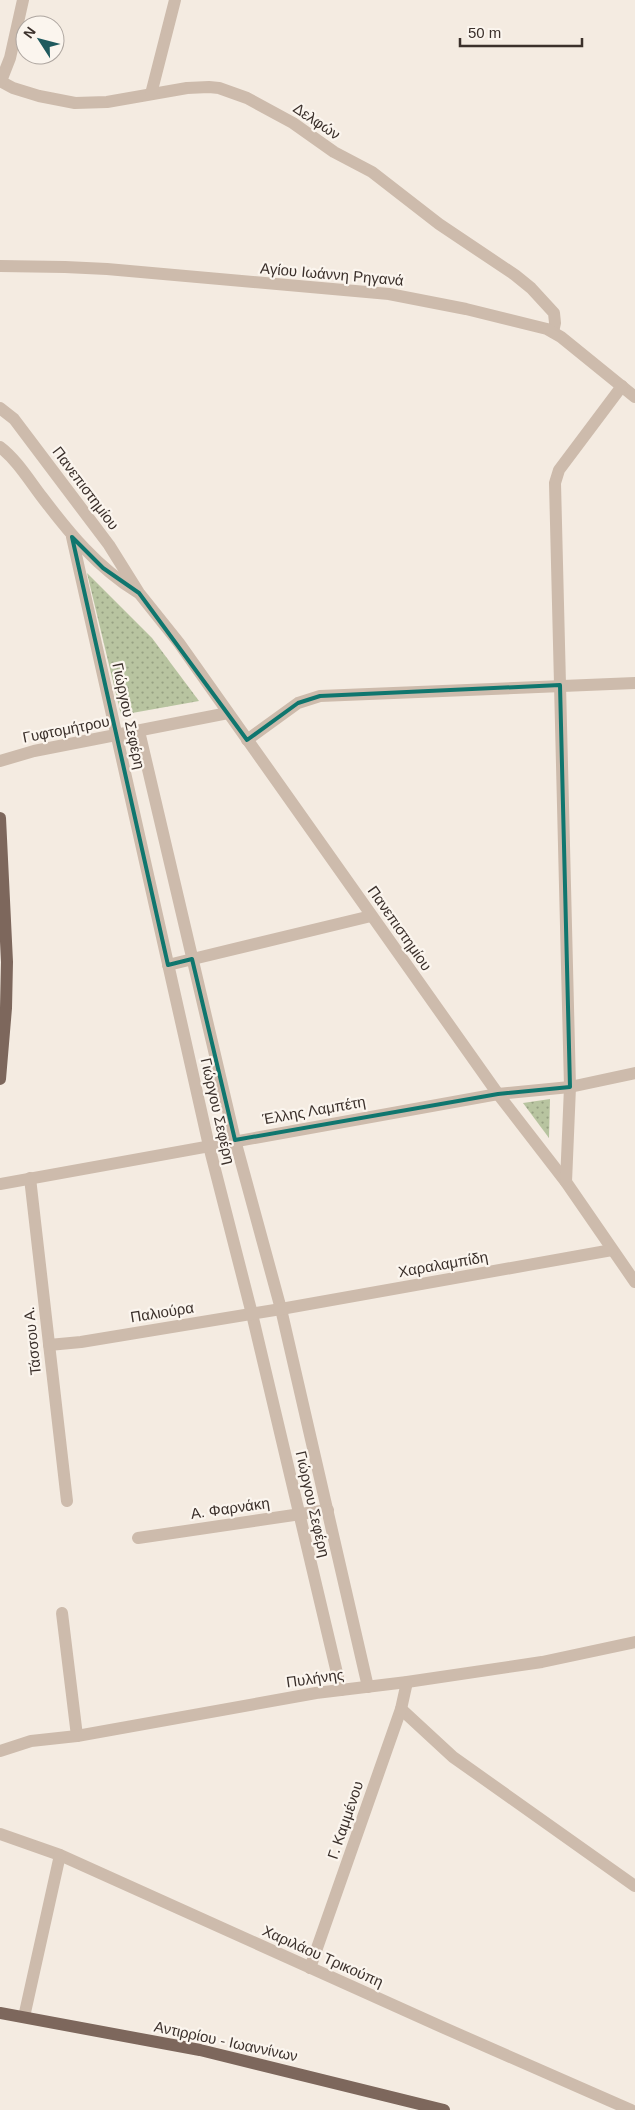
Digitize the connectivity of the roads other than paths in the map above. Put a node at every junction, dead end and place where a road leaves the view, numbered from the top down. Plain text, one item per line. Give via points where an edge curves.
1 (23, 0) edge
2 (175, 0) edge
3 (0, 81) edge
4 (151, 94) junction
5 (0, 266) edge
6 (553, 332) junction
7 (622, 386) junction
8 (635, 396) edge
9 (0, 408) edge
10 (0, 447) edge
11 (72, 536) junction
12 (139, 593) junction
13 (635, 683) edge
14 (560, 685) junction
15 (228, 713) junction
16 (139, 731) junction
17 (117, 736) junction
18 (247, 740) junction
19 (0, 761) edge
20 (0, 818) edge
21 (2, 899) edge
22 (372, 916) junction
23 (192, 959) junction
24 (168, 965) junction
25 (635, 1073) edge
26 (0, 1079) edge
27 (570, 1087) junction
28 (498, 1094) junction
29 (235, 1140) junction
30 (209, 1146) junction
31 (30, 1178) junction
32 (566, 1182) junction
33 (0, 1184) edge
34 (612, 1250) junction
35 (635, 1282) edge
36 (280, 1310) junction
37 (252, 1314) junction
38 (49, 1345) junction
39 (66, 1501) dead end
40 (328, 1510) junction
41 (298, 1515) junction
42 (138, 1538) dead end
43 (62, 1613) dead end
44 (635, 1642) edge
45 (407, 1682) junction
46 (368, 1687) junction
47 (341, 1690) junction
48 (401, 1709) junction
49 (77, 1736) junction
50 (0, 1751) edge
51 (0, 1834) edge
52 (60, 1855) junction
53 (635, 1886) edge
54 (310, 1968) junction
55 (0, 2013) edge
56 (24, 2017) junction
57 (444, 2110) edge
58 (631, 2110) edge

1 - 3 street via 10,58
2 - 4 street
3 - 4 street, Δελφών via 39,96 75,103 107,102
4 - 6 street, Δελφών via 199,87 219,88 247,98 293,123 334,152 382,178 427,214 515,275 554,313
5 - 6 street, Αγίου Ιωάννη Ρηγανά via 107,269 389,294 466,309
6 - 7 street, Αγίου Ιωάννη Ρηγανά
7 - 8 street, Αγίου Ιωάννη Ρηγανά
7 - 14 street via 559,470 555,483
9 - 12 street, Πανεπιστημίου via 14,419 103,538
10 - 11 street, Πανεπιστημίου
11 - 12 street, Πανεπιστημίου via 103,568
11 - 17 street, Γιώργου Σεφέρη
12 - 15 street, Πανεπιστημίου
13 - 14 street
14 - 18 street via 320,696 298,703
14 - 27 street
15 - 16 street, Γυφτομήτρου
15 - 18 street, Πανεπιστημίου
16 - 17 street, Γυφτομήτρου
16 - 23 street, Γιώργου Σεφέρη
17 - 19 street, Γυφτομήτρου via 34,751
17 - 24 street, Γιώργου Σεφέρη
18 - 22 street, Πανεπιστημίου
20 - 21 main road
21 - 26 main road via 7,962
22 - 23 street
22 - 28 street, Πανεπιστημίου
23 - 24 street
23 - 29 street, Γιώργου Σεφέρη
24 - 30 street, Γιώργου Σεφέρη
25 - 27 street, Έλλης Λαμπέτη
27 - 28 street, Έλλης Λαμπέτη
27 - 32 street
28 - 29 street, Έλλης Λαμπέτη
28 - 32 street, Πανεπιστημίου
29 - 30 street, Έλλης Λαμπέτη
29 - 36 street, Γιώργου Σεφέρη
30 - 31 street, Έλλης Λαμπέτη
30 - 37 street, Γιώργου Σεφέρη
31 - 33 street, Έλλης Λαμπέτη
31 - 38 street, Τάσσου Α.
32 - 34 street, Πανεπιστημίου
34 - 35 street, Πανεπιστημίου
34 - 36 street, Χαραλαμπίδη
36 - 37 street, Παλιούρα
36 - 40 street, Γιώργου Σεφέρη
37 - 38 street, Παλιούρα
37 - 41 street, Γιώργου Σεφέρη
38 - 39 street, Τάσσου Α.
40 - 41 street, Α. Φαρνάκη
40 - 46 street, Γιώργου Σεφέρη
41 - 42 street, Α. Φαρνάκη
41 - 47 street, Γιώργου Σεφέρη
43 - 49 street
44 - 45 street, Πυλήνης via 542,1662
45 - 46 street, Πυλήνης
45 - 48 street, Γ. Καμμένου
46 - 47 street, Πυλήνης
47 - 49 street, Πυλήνης
48 - 53 street via 453,1757
48 - 54 street, Γ. Καμμένου
49 - 50 street, Πυλήνης via 31,1741
51 - 52 street, Χαριλάου Τρικούπη
52 - 54 street, Χαριλάου Τρικούπη
52 - 56 street
54 - 58 street, Χαριλάου Τρικούπη
55 - 56 main road, Αντιρρίου - Ιωαννίνων
56 - 57 main road, Αντιρρίου - Ιωαννίνων via 200,2050

